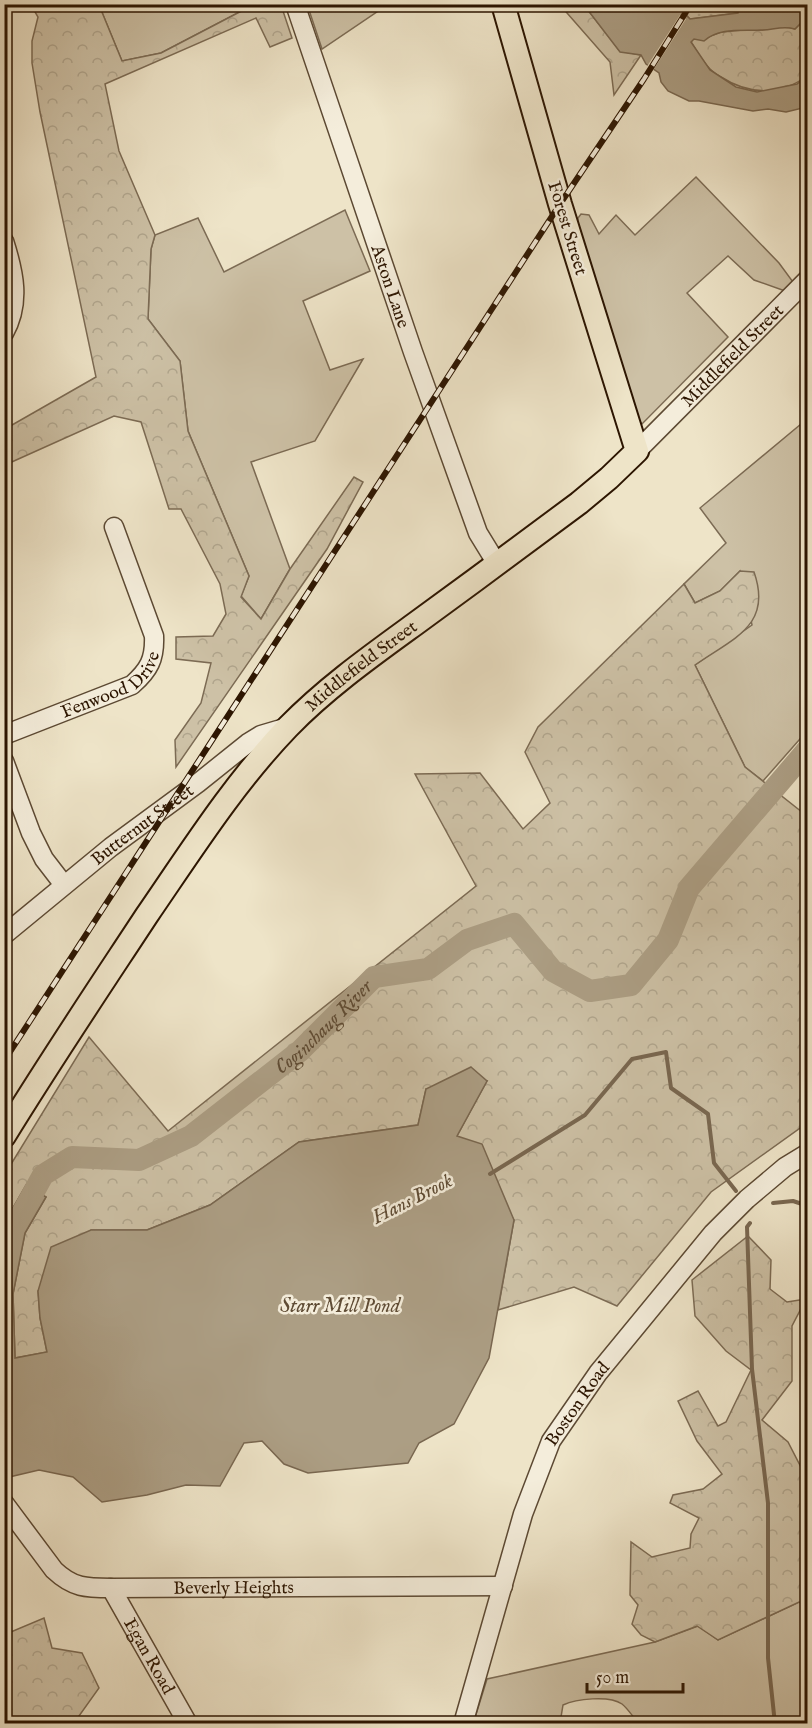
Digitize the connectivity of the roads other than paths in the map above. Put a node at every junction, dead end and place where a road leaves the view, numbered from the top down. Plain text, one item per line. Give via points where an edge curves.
1 (295, 4) edge
2 (503, 4) edge
3 (4, 242) edge
4 (807, 279) edge
5 (4, 333) edge
6 (637, 451) junction
7 (114, 527) dead end
8 (497, 564) junction
9 (288, 727) junction
10 (4, 735) edge
11 (4, 761) edge
12 (64, 885) junction
13 (4, 934) edge
14 (4, 1136) edge
15 (807, 1153) edge
16 (4, 1503) edge
17 (503, 1586) junction
18 (111, 1588) junction
19 (188, 1724) edge
20 (463, 1724) edge

1 - 8 street, Aston Lane via 477,532
2 - 6 main road, Forest Street
3 - 5 street via 13,268 15,304
4 - 6 street, Middlefield Street
6 - 8 main road, Middlefield Street via 579,503
7 - 10 street, Fenwood Drive via 154,636 155,651 146,673 132,685
8 - 9 main road, Middlefield Street via 370,658
9 - 12 street, Butternut Street via 248,742
9 - 14 main road, Middlefield Street via 223,806 174,875
11 - 12 street via 44,859
12 - 13 street, Butternut Street
15 - 17 street, Boston Road via 784,1167 714,1233 598,1373 551,1441 523,1514
16 - 18 street, Beverly Heights via 63,1580 77,1586
17 - 18 street, Beverly Heights
17 - 20 street, Boston Road
18 - 19 street, Egan Road

